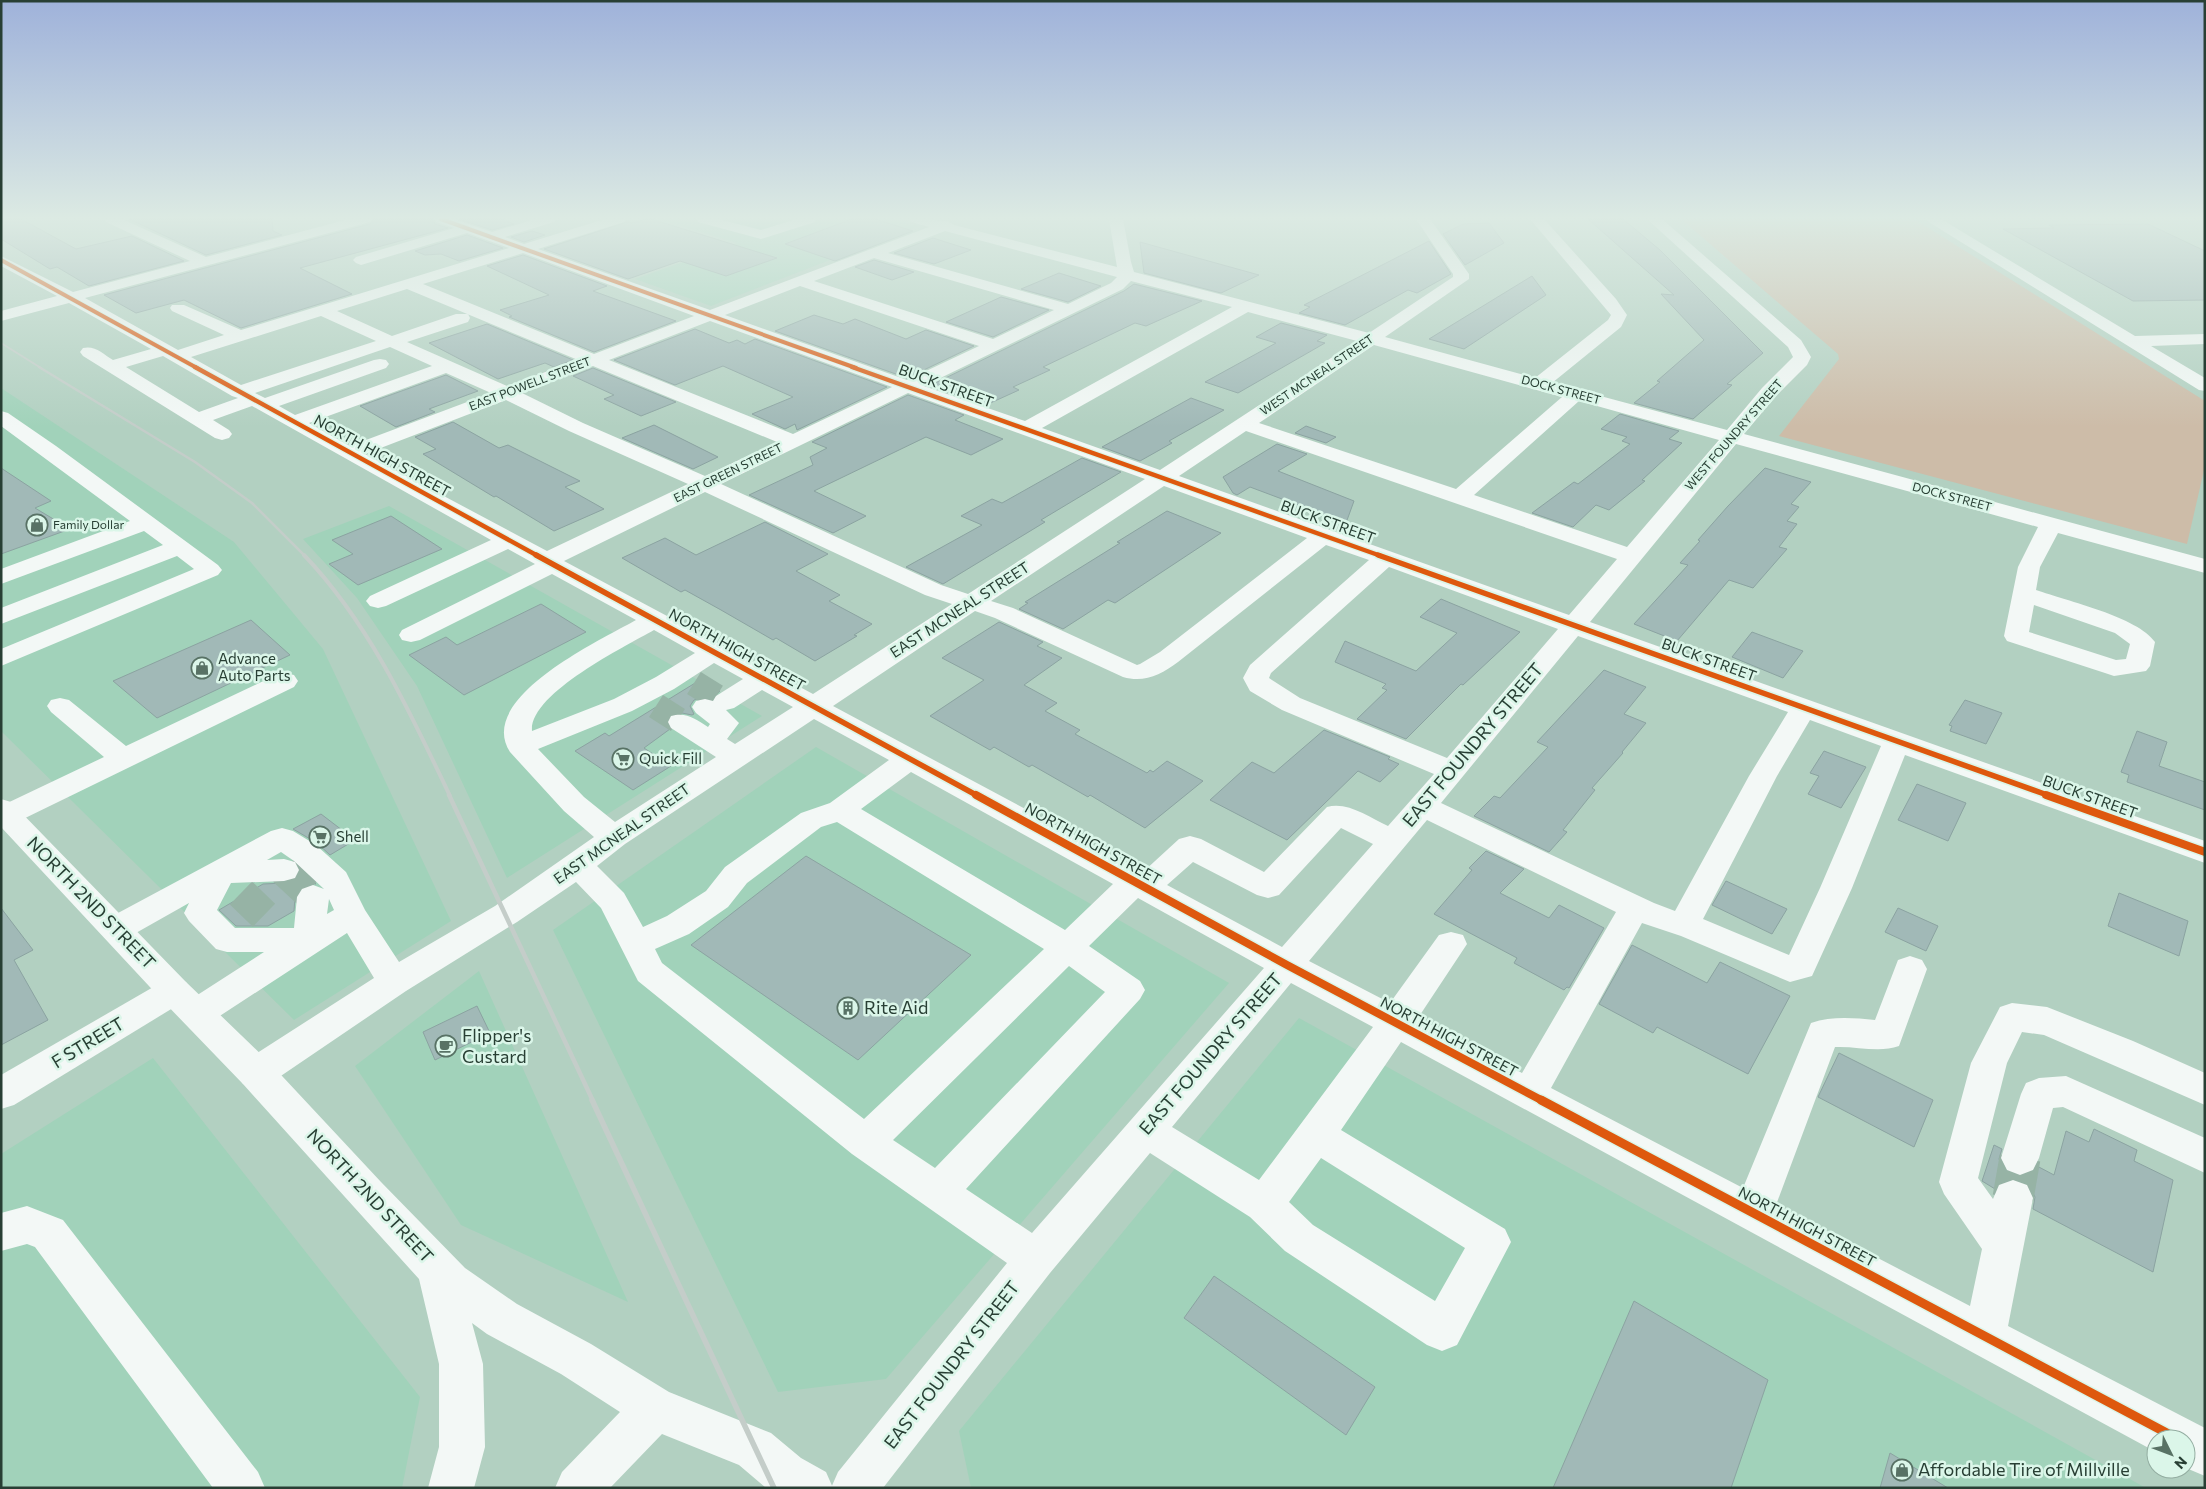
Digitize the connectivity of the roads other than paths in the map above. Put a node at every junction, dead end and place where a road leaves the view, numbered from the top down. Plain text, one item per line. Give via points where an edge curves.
1 (55, 288) edge
2 (104, 288) edge
3 (395, 288) edge
4 (404, 288) edge
5 (636, 288) edge
6 (780, 288) edge
7 (822, 288) edge
8 (997, 288) edge
9 (1112, 288) edge
10 (1179, 288) edge
11 (1447, 288) edge
12 (1598, 288) edge
13 (1732, 288) edge
14 (2045, 288) edge
15 (71, 297) junction
16 (1246, 306) junction
17 (178, 308) dead end
18 (1069, 309) junction
19 (323, 311) junction
20 (711, 315) junction
21 (1, 316) edge
22 (462, 318) dead end
23 (240, 336) junction
24 (1371, 339) junction
25 (2205, 339) edge
26 (391, 341) junction
27 (2132, 341) junction
28 (994, 345) junction
29 (89, 352) dead end
30 (416, 352) junction
31 (170, 353) junction
32 (595, 360) junction
33 (111, 366) junction
34 (448, 366) junction
35 (1538, 384) junction
36 (909, 386) junction
37 (2205, 386) edge
38 (507, 393) junction
39 (1576, 394) junction
40 (252, 399) junction
41 (1, 417) edge
42 (197, 418) junction
43 (294, 422) junction
44 (1244, 424) junction
45 (1027, 428) junction
46 (222, 434) dead end
47 (1732, 437) junction
48 (793, 442) junction
49 (349, 453) junction
50 (1163, 477) junction
51 (704, 485) junction
52 (1459, 497) junction
53 (147, 522) junction
54 (2050, 524) junction
55 (1325, 534) junction
56 (509, 540) junction
57 (179, 546) junction
58 (1632, 556) junction
59 (1387, 557) junction
60 (551, 562) junction
61 (2205, 566) edge
62 (1, 577) edge
63 (2024, 594) junction
64 (378, 601) dead end
65 (970, 603) junction
66 (1, 617) edge
67 (655, 619) junction
68 (1574, 625) junction
69 (411, 635) dead end
70 (714, 652) junction
71 (1, 658) edge
72 (762, 678) junction
73 (285, 681) dead end
74 (60, 706) dead end
75 (813, 706) junction
76 (1804, 707) junction
77 (717, 714) junction
78 (681, 722) dead end
79 (1897, 741) junction
80 (520, 746) junction
81 (735, 757) junction
82 (124, 759) junction
83 (910, 759) junction
84 (1452, 771) junction
85 (1422, 806) junction
86 (840, 810) junction
87 (4, 812) edge
88 (614, 837) junction
89 (1393, 841) junction
90 (2205, 852) edge
91 (578, 865) junction
92 (284, 870) dead end
93 (231, 883) junction
94 (1140, 884) junction
95 (313, 897) dead end
96 (1635, 907) junction
97 (352, 915) junction
98 (272, 922) tunnel mouth
99 (1684, 924) junction
100 (116, 929) junction
101 (310, 940) junction
102 (635, 944) junction
103 (1451, 944) dead end
104 (1067, 947) junction
105 (1287, 965) junction
106 (1910, 968) dead end
107 (394, 982) junction
108 (186, 1002) junction
109 (1395, 1022) junction
110 (256, 1074) junction
111 (2205, 1090) edge
112 (1, 1094) edge
113 (1529, 1094) junction
114 (1145, 1130) junction
115 (1316, 1135) junction
116 (865, 1142) junction
117 (2205, 1156) edge
118 (2020, 1158) tunnel mouth
119 (938, 1192) junction
120 (2013, 1198) tunnel mouth
121 (1264, 1204) junction
122 (1753, 1212) junction
123 (1, 1232) edge
124 (2004, 1246) junction
125 (1036, 1259) junction
126 (436, 1267) junction
127 (1985, 1336) junction
128 (655, 1410) junction
129 (2159, 1429) edge
130 (242, 1488) edge
131 (451, 1488) edge
132 (578, 1488) edge
133 (810, 1488) edge
134 (854, 1488) edge

1 - 15 street, NORTH HIGH STREET
2 - 15 street
3 - 19 street
4 - 32 street
5 - 20 street, BUCK STREET
6 - 20 street, EAST POWELL STREET
7 - 28 street
8 - 18 street
9 - 18 street, EAST GREEN STREET
10 - 16 street, DOCK STREET
11 - 24 street, WEST MCNEAL STREET
12 - 35 street via 1619,315 1615,323
13 - 47 street, WEST FOUNDRY STREET via 1799,349 1802,357
14 - 27 street
15 - 21 street
15 - 31 street, NORTH HIGH STREET
16 - 24 street, DOCK STREET
16 - 45 street
17 - 23 street
18 - 28 street, EAST GREEN STREET
19 - 23 street
19 - 26 street
20 - 32 street, EAST POWELL STREET
20 - 36 street, BUCK STREET
22 - 26 street
23 - 31 street
24 - 35 street, DOCK STREET
24 - 44 street, WEST MCNEAL STREET
25 - 27 street
26 - 30 street
26 - 40 street
27 - 37 street
28 - 36 street, EAST GREEN STREET
29 - 33 street
30 - 34 street
30 - 40 street
31 - 33 street
31 - 40 street, NORTH HIGH STREET
32 - 38 street, EAST POWELL STREET
32 - 48 street
33 - 42 street
34 - 38 street
34 - 43 street
35 - 39 street, DOCK STREET
36 - 45 street, BUCK STREET
36 - 48 street, EAST GREEN STREET
38 - 49 street, EAST POWELL STREET
38 - 51 street
39 - 47 street, DOCK STREET
39 - 52 street
40 - 42 street
40 - 43 street, NORTH HIGH STREET
41 - 53 street
42 - 46 street
43 - 49 street, NORTH HIGH STREET
44 - 50 street, WEST MCNEAL STREET
44 - 52 street
45 - 50 street, BUCK STREET
47 - 54 street, DOCK STREET
47 - 58 street, WEST FOUNDRY STREET
48 - 51 street, EAST GREEN STREET
49 - 56 street, NORTH HIGH STREET
50 - 55 street, BUCK STREET
50 - 65 street, EAST MCNEAL STREET
51 - 60 street, EAST GREEN STREET
51 - 65 street via 933,590
52 - 58 street
53 - 57 street
53 - 62 street
54 - 61 street, DOCK STREET
54 - 63 street via 2029,567
55 - 59 street, BUCK STREET
55 - 65 street via 1169,657 1140,673 1004,613
56 - 60 street, NORTH HIGH STREET
56 - 64 street
57 - 66 street
57 - 71 street via 210,570
58 - 68 street, WEST FOUNDRY STREET
59 - 68 street, BUCK STREET
59 - 84 street via 1259,670 1256,678 1259,685 1290,704
60 - 67 street, NORTH HIGH STREET
60 - 69 street, EAST GREEN STREET
63 - 63 street via 2016,636 2114,668 2138,666 2143,642 2124,628
65 - 75 street, EAST MCNEAL STREET
67 - 70 street, NORTH HIGH STREET
67 - 80 street via 564,672 532,698 518,722
68 - 76 street, BUCK STREET
68 - 84 street, EAST FOUNDRY STREET
70 - 72 street, NORTH HIGH STREET
70 - 80 street via 669,689
72 - 75 street, NORTH HIGH STREET
72 - 77 street
73 - 82 street
74 - 82 street
75 - 81 street, EAST MCNEAL STREET
75 - 83 street, NORTH HIGH STREET
76 - 79 street, BUCK STREET
76 - 99 street
77 - 78 street
77 - 81 street
79 - 90 street, BUCK STREET
79 - 99 street via 1800,967 1790,969
80 - 88 street via 574,804
81 - 88 street, EAST MCNEAL STREET
82 - 87 street
83 - 86 street
83 - 94 street, NORTH HIGH STREET
84 - 85 street, EAST FOUNDRY STREET
85 - 89 street, EAST FOUNDRY STREET
85 - 96 street
86 - 102 street via 811,820 736,875 717,899 678,925
86 - 104 street
87 - 100 street, NORTH 2ND STREET
88 - 91 street, EAST MCNEAL STREET
89 - 94 street via 1337,814 1268,887 1190,847
89 - 105 street, EAST FOUNDRY STREET
91 - 102 street via 614,901
91 - 107 street, EAST MCNEAL STREET via 506,914
92 - 93 street
93 - 97 street via 282,838 306,853 336,880
93 - 100 street
93 - 101 street via 200,913 227,940
94 - 104 street
94 - 105 street, NORTH HIGH STREET
95 - 101 street
96 - 99 street
96 - 113 street
97 - 101 street, F STREET
97 - 107 street
98 - 101 street
100 - 108 street, NORTH 2ND STREET
101 - 108 street, F STREET
102 - 116 street via 650,972
103 - 109 street
104 - 116 street
104 - 119 street via 1128,990
105 - 109 street, NORTH HIGH STREET
105 - 114 street, EAST FOUNDRY STREET
106 - 122 street via 1887,1036 1823,1033
107 - 110 street, EAST MCNEAL STREET
108 - 110 street, NORTH 2ND STREET
108 - 112 street, F STREET
109 - 113 street, NORTH HIGH STREET
109 - 115 street
110 - 126 street, NORTH 2ND STREET
111 - 124 street via 2047,1021 2012,1017 1990,1063 1958,1182
113 - 122 street, NORTH HIGH STREET
114 - 121 street
114 - 125 street, EAST FOUNDRY STREET
115 - 121 street
115 - 121 street via 1491,1242 1442,1330 1299,1238
116 - 119 street
117 - 118 street via 2066,1091 2039,1094
119 - 125 street
120 - 124 street
122 - 127 street, NORTH HIGH STREET
123 - 130 street via 27,1225 49,1234
124 - 127 street
125 - 134 street, EAST FOUNDRY STREET
126 - 128 street, NORTH 2ND STREET via 450,1282 502,1319 576,1359
126 - 131 street via 462,1364 462,1447
127 - 129 street, NORTH HIGH STREET
128 - 132 street
128 - 133 street, NORTH 2ND STREET via 755,1449 785,1474

